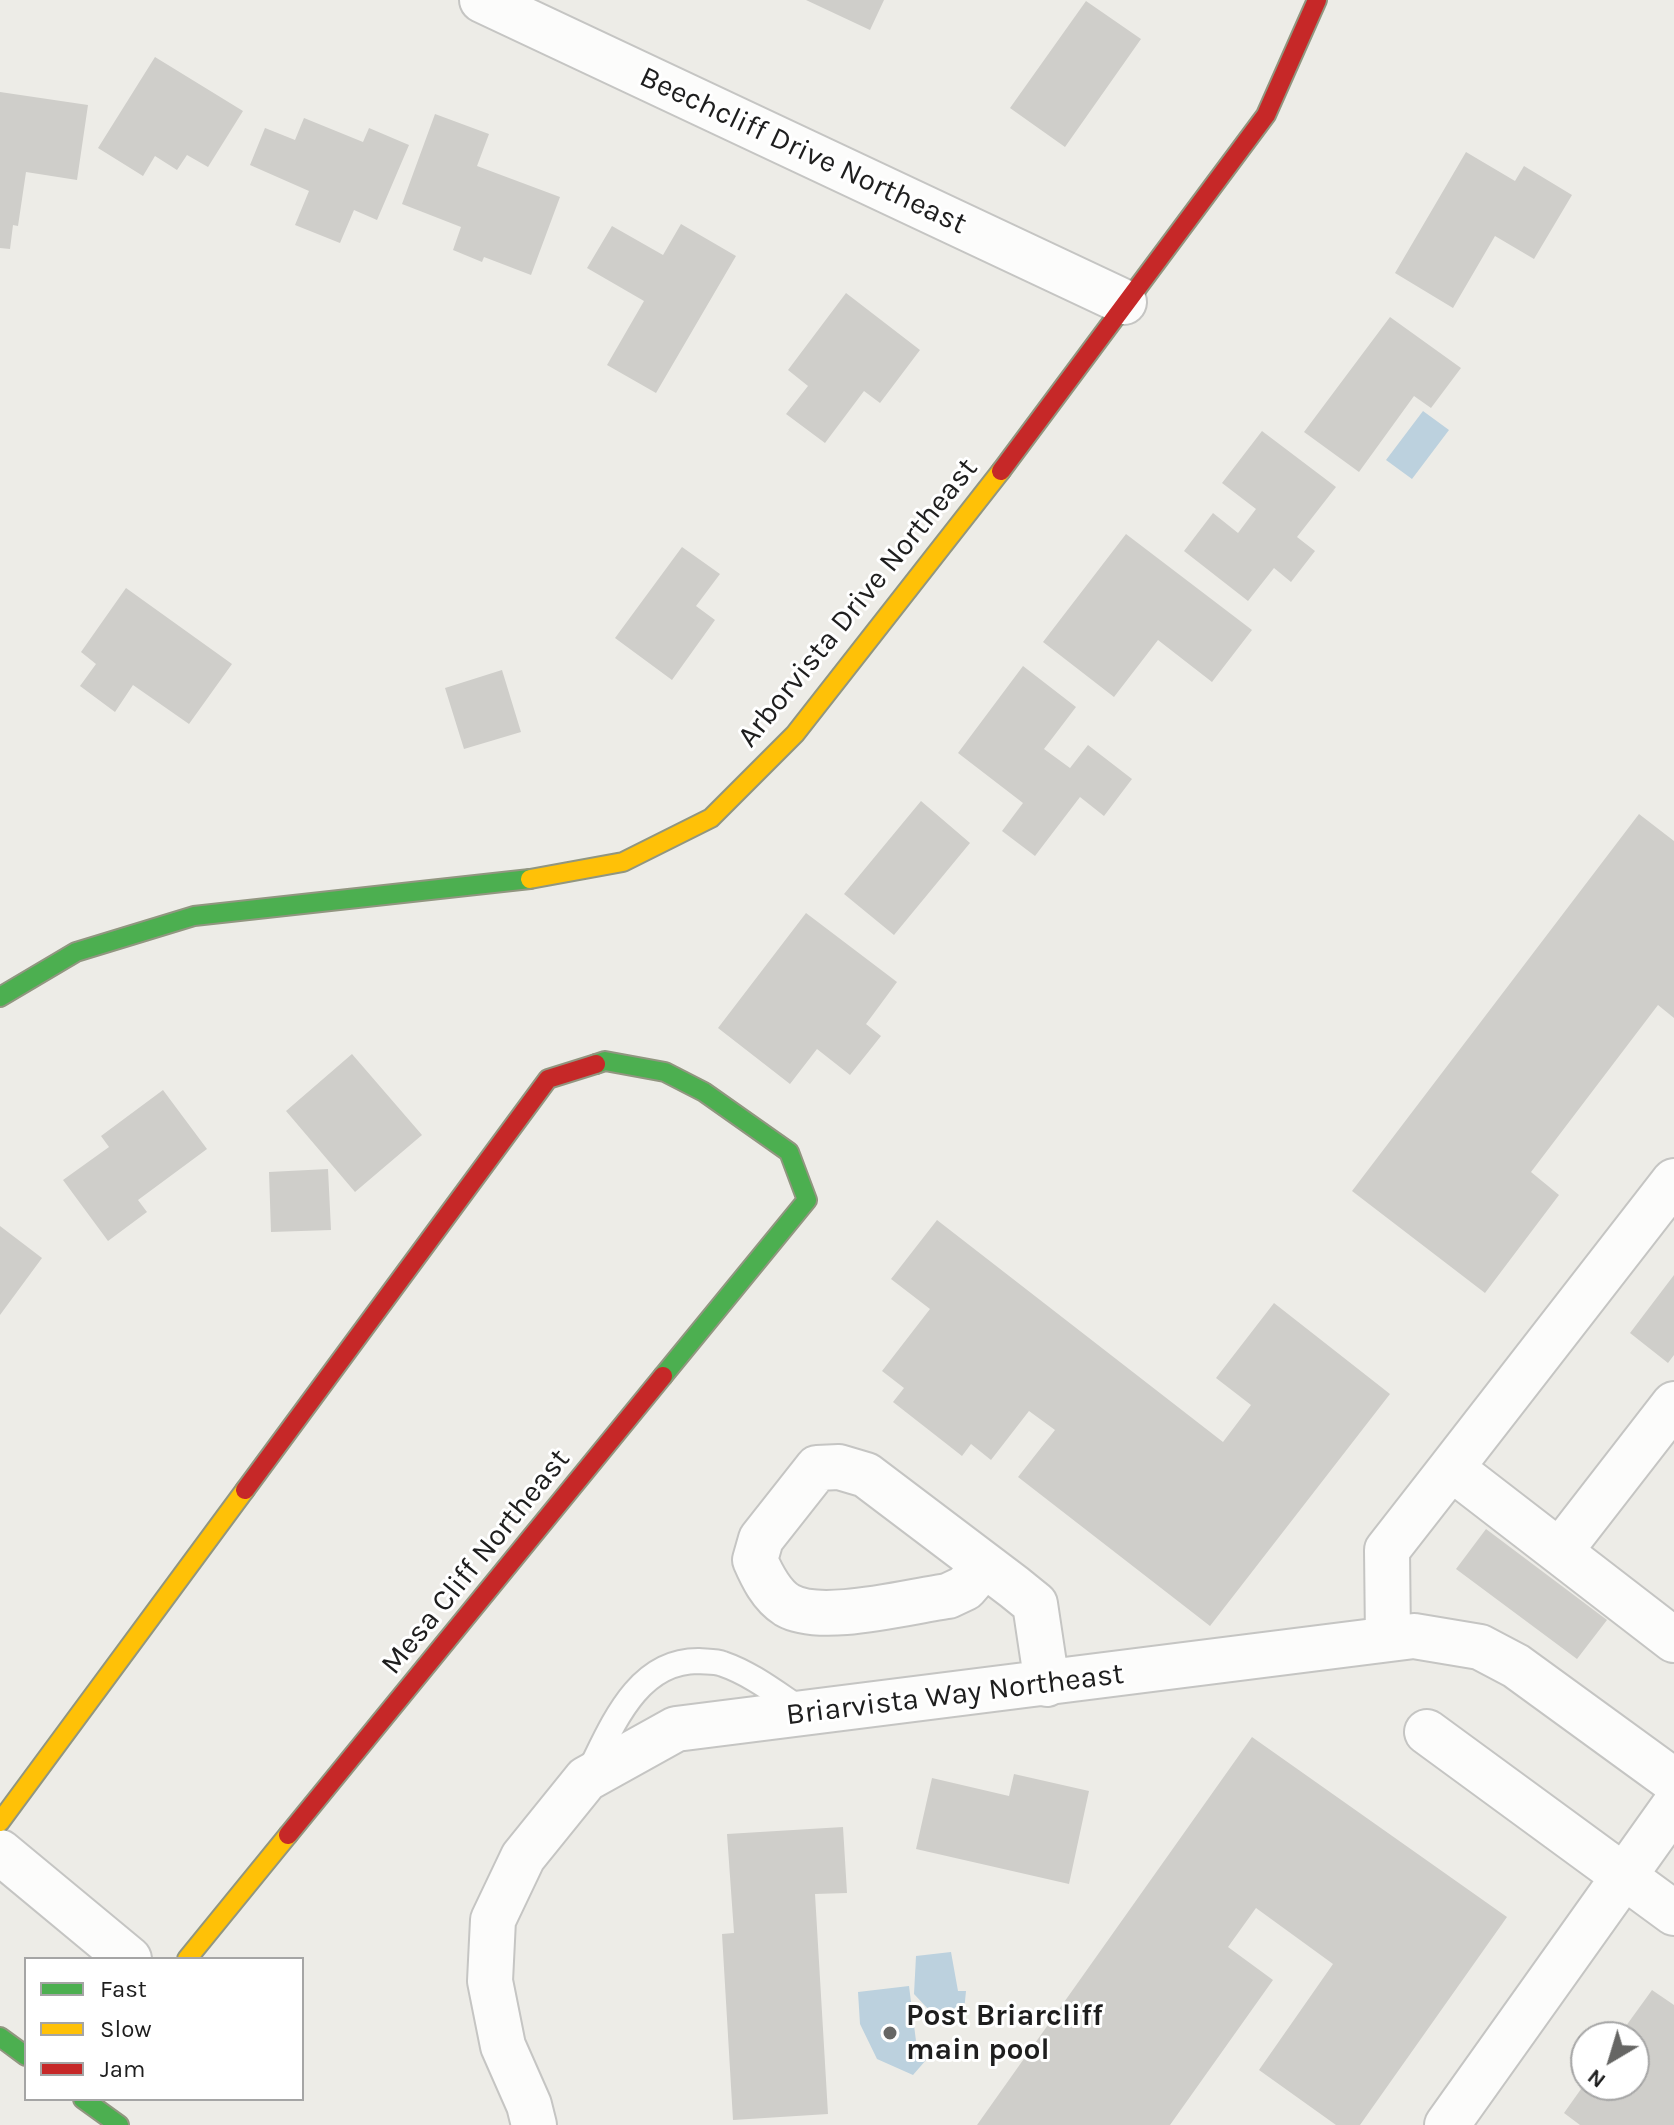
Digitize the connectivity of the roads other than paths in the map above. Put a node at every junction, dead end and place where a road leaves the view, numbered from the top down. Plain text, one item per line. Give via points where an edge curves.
1 (482, 0) edge
2 (1317, 0) edge
3 (1124, 302) junction
4 (0, 997) edge
5 (1674, 1181) edge
6 (1674, 1404) edge
7 (1451, 1468) junction
8 (1560, 1551) junction
9 (985, 1565) junction
10 (1388, 1639) junction
11 (1674, 1640) edge
12 (1047, 1684) junction
13 (809, 1714) junction
14 (1427, 1732) dead end
15 (586, 1779) junction
16 (1674, 1781) edge
17 (1674, 1806) edge
18 (0, 1822) edge
19 (0, 1852) edge
20 (1625, 1877) junction
21 (1674, 1913) edge
22 (127, 1957) edge
23 (189, 1957) edge
24 (0, 2037) edge
25 (24, 2055) edge
26 (86, 2101) edge
27 (119, 2125) edge
28 (534, 2125) edge
29 (1447, 2125) edge

1 - 3 street, Beechcliff Drive Northeast
2 - 3 street, Arborvista Drive Northeast via 1266,115
3 - 4 street, Arborvista Drive Northeast via 1016,452 795,734 711,818 623,862 519,881 194,916 76,952
5 - 7 street
6 - 8 street
7 - 8 street
7 - 10 street via 1387,1550
8 - 11 street
9 - 9 street via 866,1475 839,1467 817,1468 799,1487 761,1539 755,1560 766,1583 787,1605 812,1612 948,1596 965,1588
9 - 12 street via 1035,1604
10 - 12 street, Briarvista Way Northeast
10 - 16 street, Briarvista Way Northeast via 1427,1638 1480,1647
12 - 13 street, Briarvista Way Northeast
13 - 15 street, Briarvista Way Northeast via 676,1729
13 - 15 lane via 719,1662 683,1661 650,1675 622,1707
14 - 20 street
15 - 28 street, Briarvista Way Northeast via 523,1857 493,1920 490,1981 500,2033
17 - 20 street
18 - 23 street, Mesa Cliff Northeast via 548,1079 605,1061 665,1072 704,1092 789,1152 807,1200
19 - 22 street
20 - 21 street
20 - 29 street
24 - 25 street
26 - 27 street

